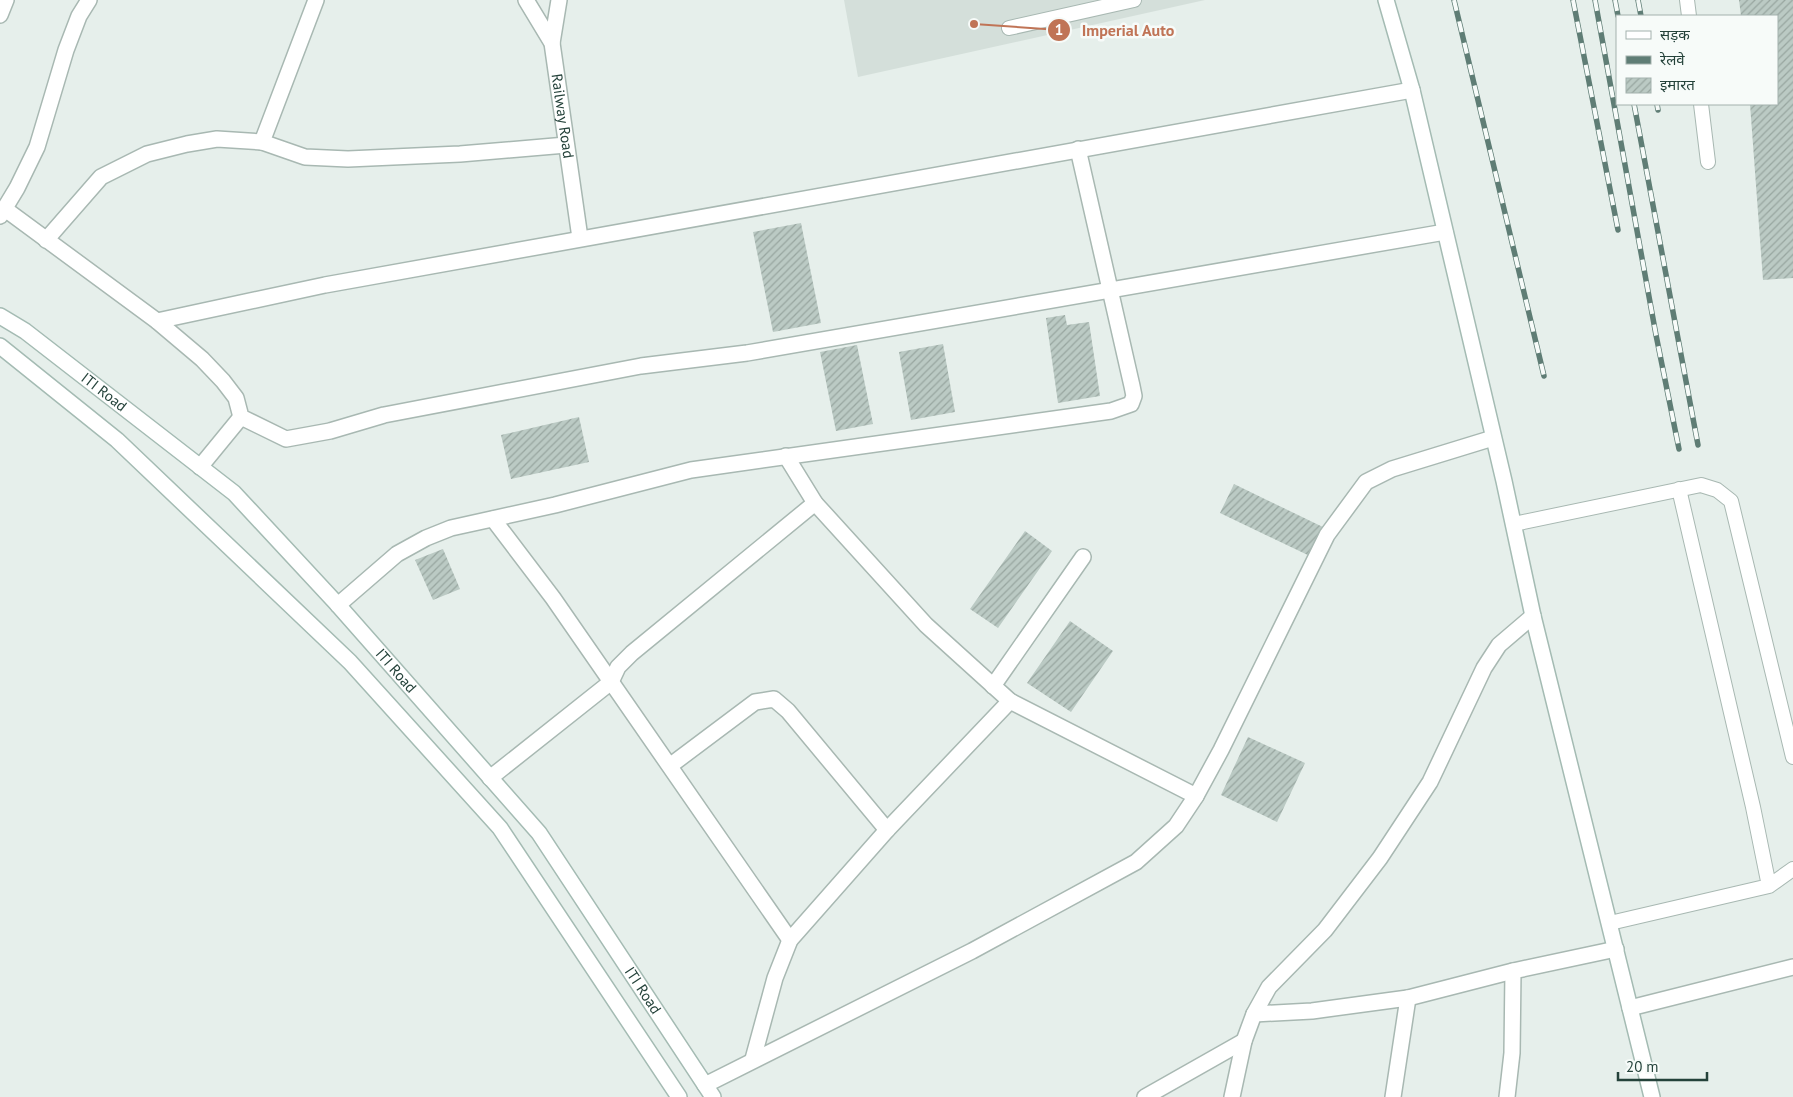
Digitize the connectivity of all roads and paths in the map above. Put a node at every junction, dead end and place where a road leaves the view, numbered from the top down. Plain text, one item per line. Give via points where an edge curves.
1 (6, 0) edge
2 (88, 0) edge
3 (316, 0) edge
4 (526, 0) edge
5 (558, 0) edge
6 (1134, 0) edge
7 (1386, 0) edge
8 (1687, 0) edge
9 (0, 15) edge
10 (1689, 15) edge
11 (1008, 28) dead end
12 (552, 43) junction
13 (1412, 90) junction
14 (1701, 105) edge
15 (262, 142) junction
16 (566, 145) junction
17 (1078, 149) junction
18 (1708, 162) dead end
19 (2, 212) edge
20 (1445, 232) junction
21 (580, 238) junction
22 (46, 240) junction
23 (1110, 290) junction
24 (0, 316) edge
25 (157, 321) junction
26 (0, 346) edge
27 (241, 418) junction
28 (1493, 438) junction
29 (786, 456) junction
30 (200, 467) junction
31 (1679, 489) junction
32 (815, 503) junction
33 (492, 519) junction
34 (1514, 524) junction
35 (1083, 557) dead end
36 (338, 605) junction
37 (1533, 616) junction
38 (611, 682) junction
39 (993, 686) junction
40 (1010, 701) junction
41 (1793, 757) edge
42 (671, 765) junction
43 (490, 778) junction
44 (1196, 796) junction
45 (887, 830) junction
46 (1793, 869) edge
47 (1769, 886) junction
48 (1610, 923) junction
49 (790, 940) junction
50 (1616, 949) junction
51 (1793, 967) edge
52 (1513, 970) junction
53 (1408, 998) junction
54 (1630, 1008) junction
55 (1254, 1014) junction
56 (1244, 1041) junction
57 (754, 1059) junction
58 (709, 1091) edge
59 (679, 1097) edge
60 (1144, 1097) edge
61 (1232, 1097) edge
62 (1393, 1097) edge
63 (1507, 1097) edge
64 (1652, 1097) edge

1 - 9 street
2 - 19 street via 58,76 37,148
3 - 15 street
4 - 12 street, Railway Road
5 - 12 street
6 - 11 lane
7 - 13 street
8 - 10 lane
12 - 16 street, Railway Road
13 - 17 street
13 - 20 street
14 - 18 lane
15 - 16 street via 305,157 348,159
15 - 22 street via 217,139 147,154 101,177
16 - 21 street, Railway Road
17 - 21 street
17 - 23 street
19 - 22 street
20 - 23 street
20 - 28 street
21 - 25 street via 325,285
22 - 25 street
23 - 27 street via 748,353 641,366 384,415 286,440
23 - 29 street via 1134,396 1132,404 1111,411
24 - 30 street, ITI Road via 25,331
25 - 27 street via 224,381 236,398
26 - 59 street, ITI Road via 117,440 350,662 500,828
27 - 30 street
28 - 34 street
28 - 44 street via 1392,468 1366,482 1327,534
29 - 32 street
29 - 33 street via 691,470
30 - 36 street, ITI Road via 234,493
31 - 34 lane
31 - 41 lane via 1701,485 1717,490 1731,502
31 - 47 lane
32 - 38 street via 632,653 618,668
32 - 39 street via 926,624
33 - 36 street via 451,528 397,554
33 - 38 street via 553,598
34 - 37 street
35 - 39 street
36 - 43 street, ITI Road
37 - 48 street
37 - 55 street via 1499,645 1484,668 1430,782 1380,858 1325,930 1269,987
38 - 42 street
38 - 43 street
39 - 40 street
40 - 44 street
40 - 45 street
42 - 45 street via 755,702 774,698 788,710
42 - 49 street
43 - 58 street, ITI Road via 539,833
44 - 57 street via 1176,826 1136,862 972,951
45 - 49 street
46 - 47 lane
47 - 48 lane
48 - 50 street
49 - 57 street via 772,986
50 - 52 street
50 - 54 street
51 - 54 street
52 - 53 street
52 - 63 street via 1512,1053
53 - 55 street via 1312,1011
53 - 62 street
54 - 64 street
55 - 56 street
56 - 60 street
56 - 61 street
57 - 58 street

